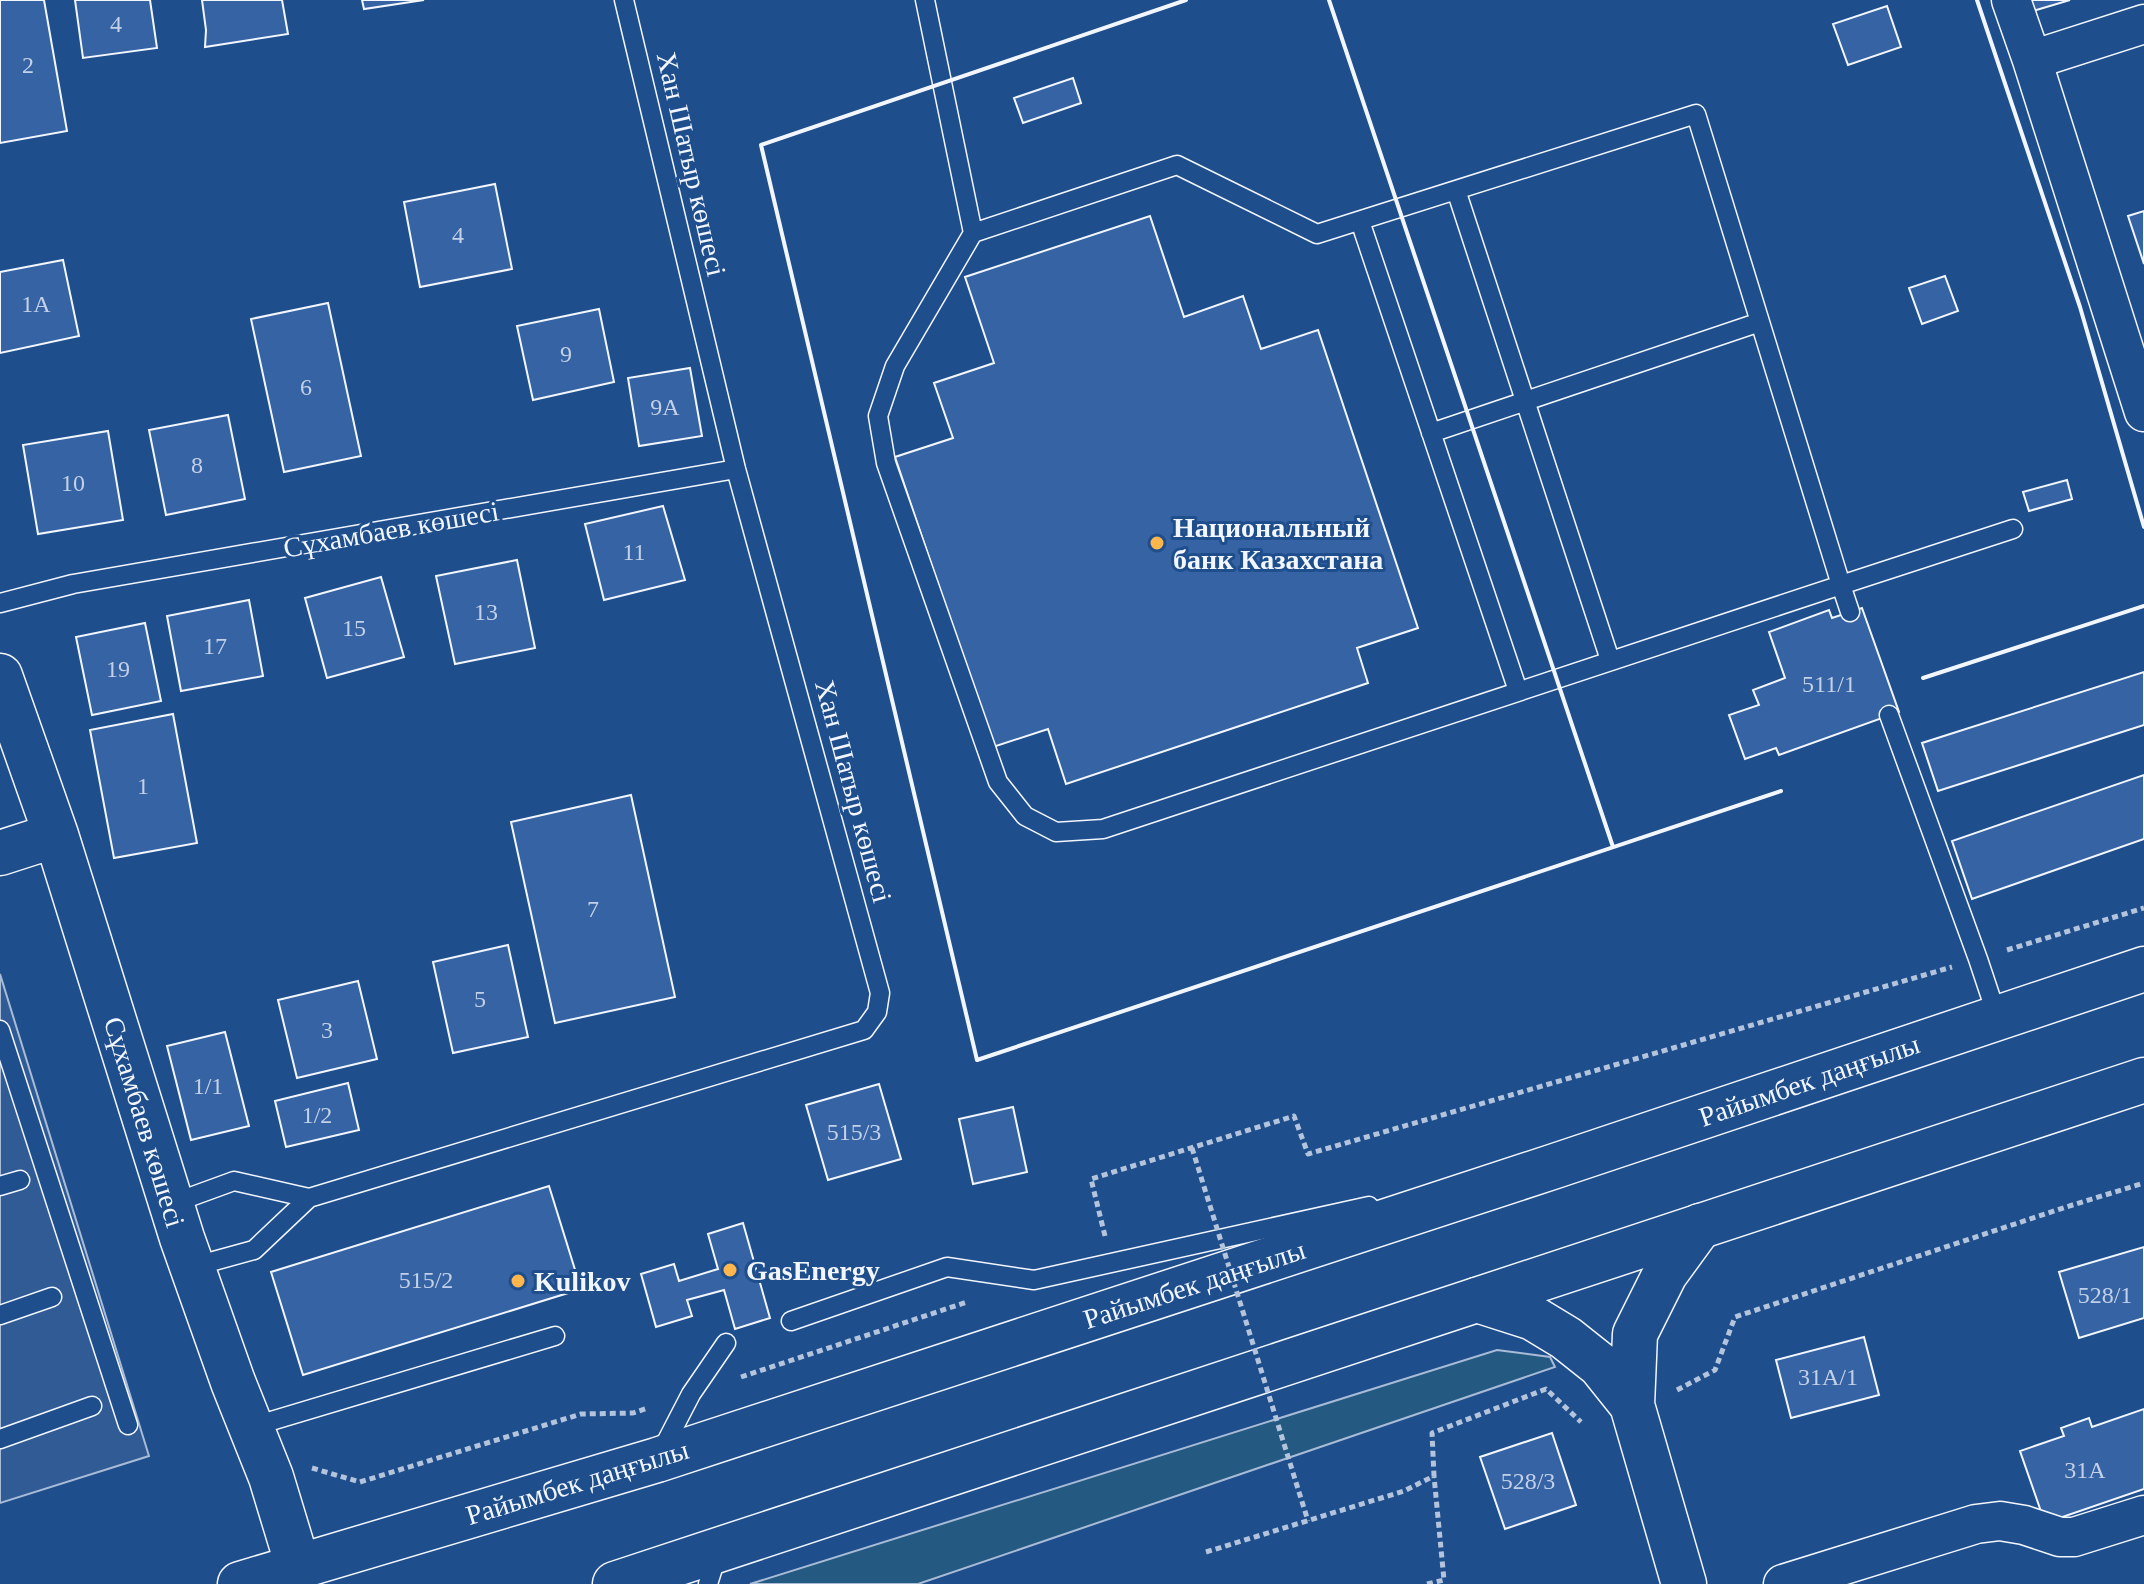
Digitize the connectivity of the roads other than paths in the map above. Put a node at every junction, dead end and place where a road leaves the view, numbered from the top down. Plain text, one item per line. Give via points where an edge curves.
1 (624, 0) edge
2 (925, 0) edge
3 (2011, 0) edge
4 (2144, 24) edge
5 (2032, 60) junction
6 (1456, 190) junction
7 (1360, 221) junction
8 (973, 233) junction
9 (1760, 322) junction
10 (1526, 402) junction
11 (2144, 412) edge
12 (1431, 433) junction
13 (736, 469) junction
14 (2013, 529) dead end
15 (1841, 585) junction
16 (0, 603) edge
17 (1850, 612) dead end
18 (1610, 660) junction
19 (0, 676) edge
20 (1518, 691) junction
21 (1889, 715) dead end
22 (56, 835) junction
23 (0, 853) edge
24 (2144, 969) edge
25 (1997, 1016) junction
26 (0, 1030) edge
27 (2144, 1080) edge
28 (1555, 1166) junction
29 (20, 1180) dead end
30 (0, 1186) edge
31 (309, 1198) junction
32 (171, 1204) junction
33 (1700, 1226) junction
34 (192, 1267) junction
35 (52, 1297) dead end
36 (1477, 1300) junction
37 (0, 1315) edge
38 (791, 1321) dead end
39 (555, 1336) dead end
40 (726, 1343) dead end
41 (1632, 1405) junction
42 (92, 1406) dead end
43 (128, 1425) dead end
44 (251, 1427) junction
45 (0, 1439) edge
46 (657, 1460) junction
47 (2144, 1515) edge
48 (298, 1566) junction
49 (713, 1568) edge
50 (240, 1584) edge
51 (615, 1584) edge
52 (1684, 1584) edge
53 (1783, 1584) edge

1 - 13 lane, Хан Шатыр көшесі
2 - 8 lane
3 - 5 street
4 - 5 street
5 - 11 street
6 - 7 lane
6 - 9 lane via 1696,114
6 - 10 lane
7 - 8 lane via 1317,234 1177,165
7 - 12 lane
8 - 20 lane via 895,366 878,416 886,463 998,782 1025,816 1056,832 1103,829
9 - 10 lane
9 - 15 lane
10 - 12 lane
10 - 18 lane
12 - 20 lane
13 - 16 lane, Сұхамбаев көшесі via 73,584
13 - 31 lane, Хан Шатыр көшесі via 880,993 877,1012 864,1030
14 - 15 lane
15 - 17 lane
15 - 18 lane
18 - 20 lane
19 - 22 main road, Сұхамбаев көшесі
21 - 25 lane
22 - 23 main road
22 - 32 main road, Сұхамбаев көшесі
24 - 25 main road, Райымбек даңғылы
25 - 28 main road, Райымбек даңғылы
26 - 43 lane
27 - 33 main road
28 - 38 lane via 1034,1280 947,1267
28 - 46 main road, Райымбек даңғылы
29 - 30 lane
31 - 32 lane, Хан Шатыр көшесі via 234,1181
31 - 34 lane, Хан Шатыр көшесі via 254,1250
32 - 34 main road, Сұхамбаев көшесі
33 - 36 main road
33 - 41 main road via 1665,1274 1635,1334
34 - 44 main road, Сұхамбаев көшесі
35 - 37 lane
36 - 41 main road via 1533,1318 1566,1338 1600,1365
36 - 49 main road
39 - 44 lane
40 - 46 lane via 691,1394
41 - 52 main road
42 - 45 lane
44 - 48 main road, Сұхамбаев көшесі
46 - 48 main road, Райымбек даңғылы
47 - 53 street via 2074,1537 2000,1521 1976,1524
48 - 50 main road, Райымбек даңғылы
49 - 51 main road

